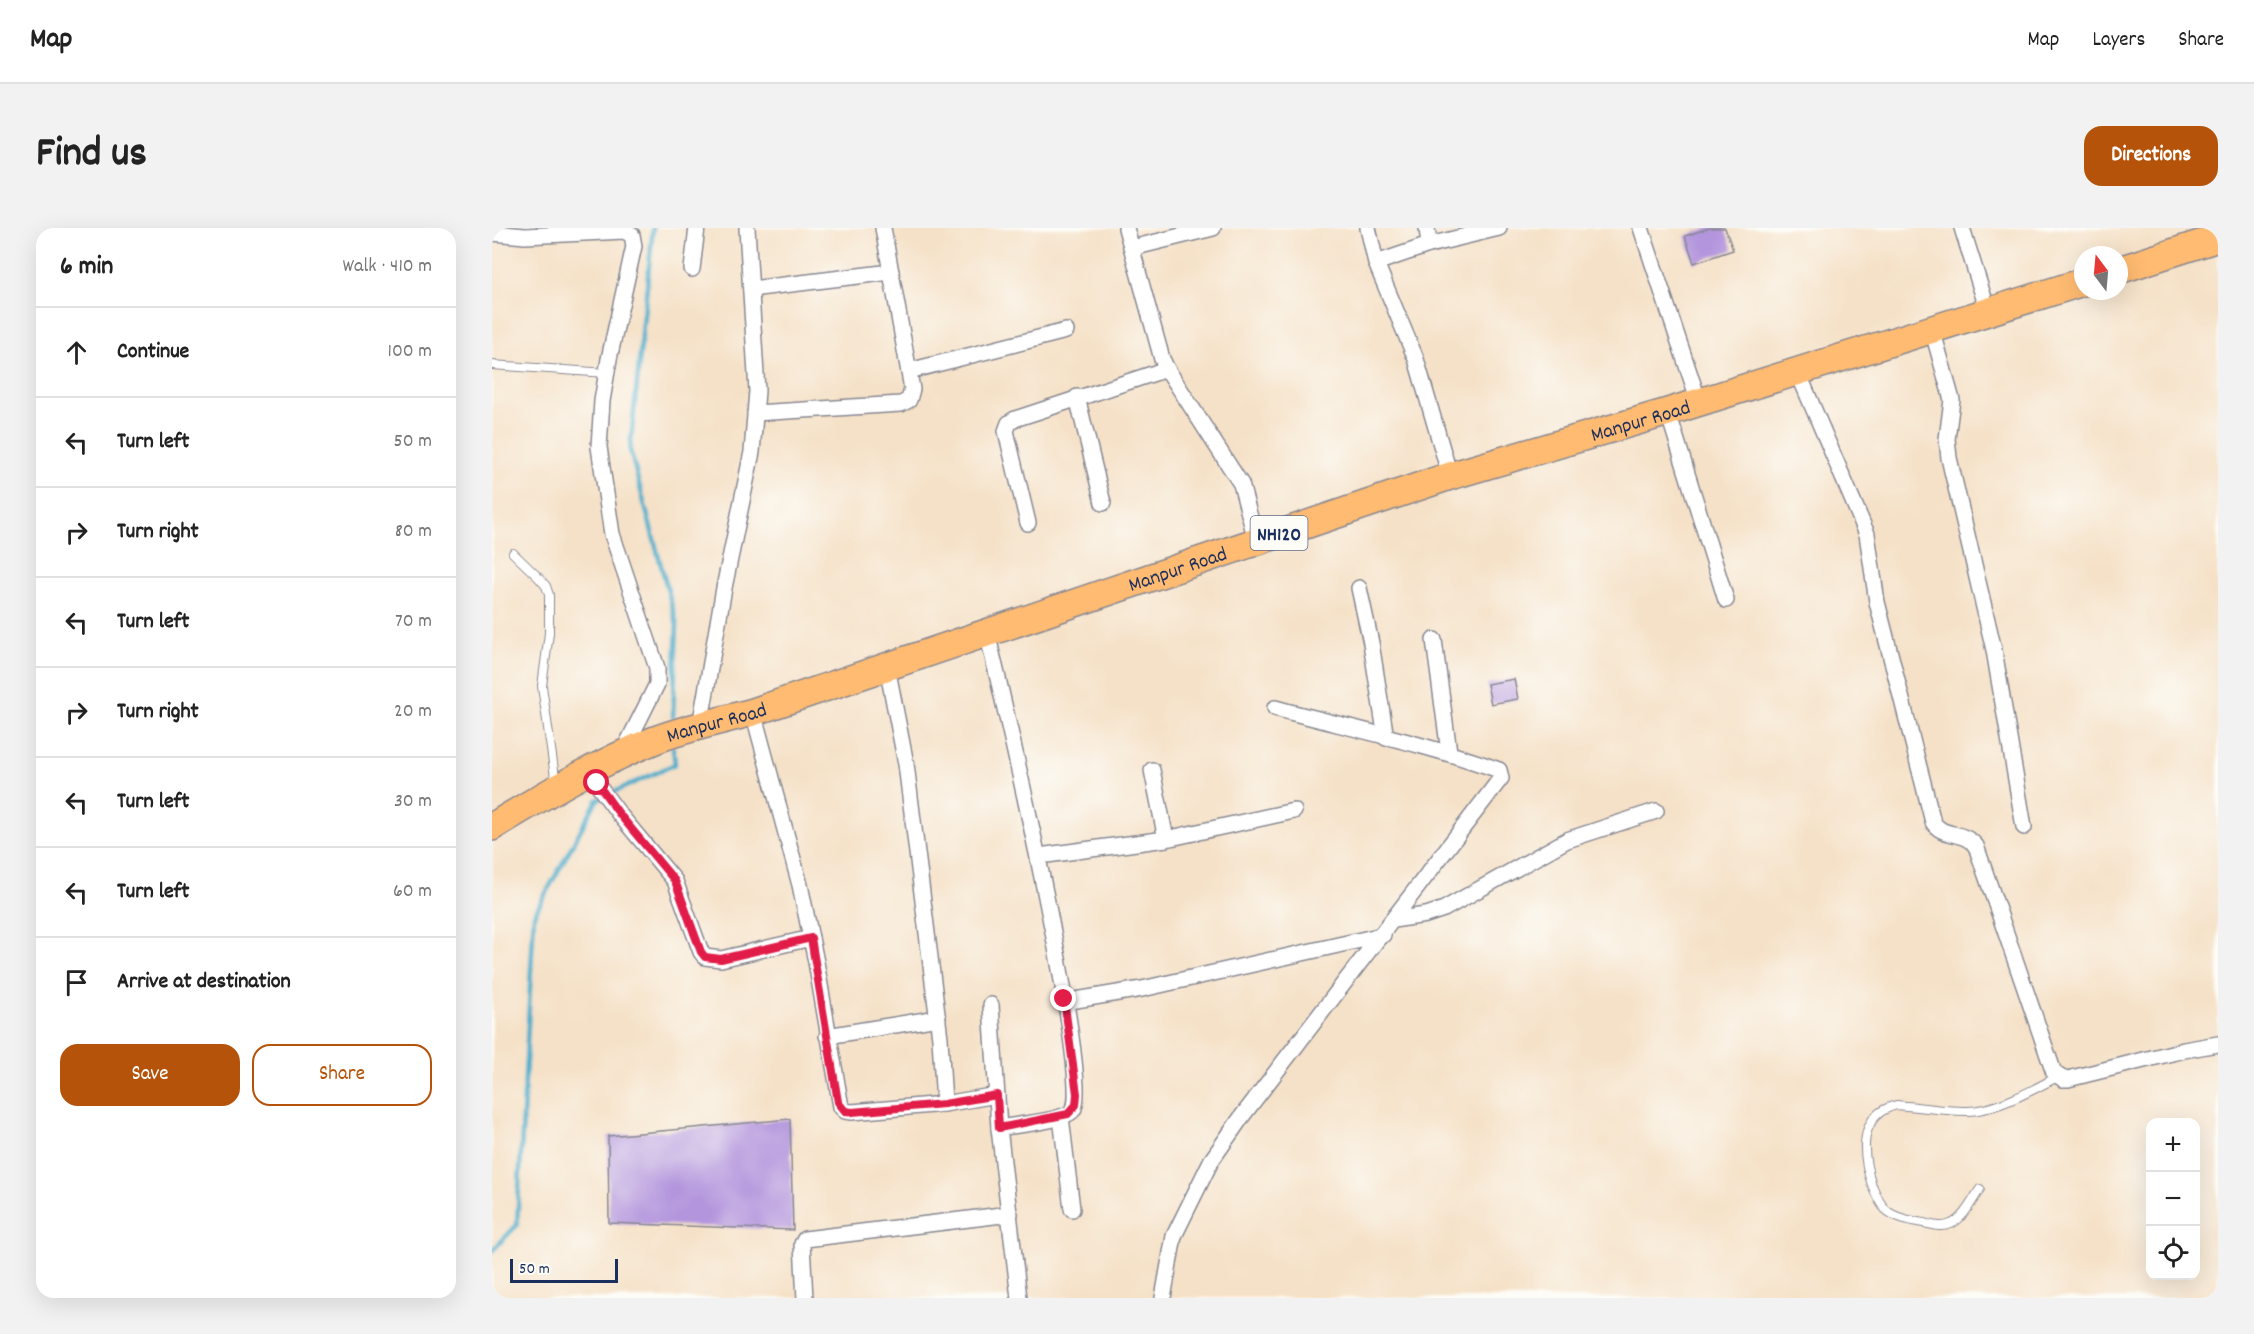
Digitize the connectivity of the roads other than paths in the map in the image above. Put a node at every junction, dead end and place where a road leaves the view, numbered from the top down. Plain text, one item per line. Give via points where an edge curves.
1 (696, 228) edge
2 (747, 228) edge
3 (883, 228) edge
4 (888, 228) edge
5 (1126, 228) edge
6 (1213, 228) edge
7 (1368, 228) edge
8 (1427, 228) edge
9 (1499, 228) edge
10 (1641, 228) edge
11 (1962, 228) edge
12 (580, 230) edge
13 (525, 232) edge
14 (492, 233) edge
15 (2218, 238) edge
16 (1429, 245) junction
17 (1132, 248) junction
18 (1376, 263) junction
19 (2128, 267) edge
20 (692, 269) dead end
21 (891, 272) junction
22 (2074, 285) edge
23 (752, 289) junction
24 (1988, 311) junction
25 (1932, 328) junction
26 (1066, 331) dead end
27 (492, 365) edge
28 (1167, 369) junction
29 (1797, 370) junction
30 (909, 371) junction
31 (607, 373) junction
32 (1077, 397) junction
33 (1699, 402) junction
34 (1668, 412) junction
35 (755, 413) junction
36 (1450, 476) junction
37 (1103, 503) dead end
38 (1028, 523) dead end
39 (1256, 540) junction
40 (513, 553) dead end
41 (1359, 588) dead end
42 (1726, 600) dead end
43 (987, 633) junction
44 (1434, 640) dead end
45 (887, 667) junction
46 (1275, 708) dead end
47 (753, 712) junction
48 (700, 726) junction
49 (1386, 738) junction
50 (1449, 752) junction
51 (621, 755) junction
52 (1152, 770) dead end
53 (593, 777) junction
54 (556, 788) junction
55 (1294, 811) dead end
56 (1656, 811) dead end
57 (492, 827) edge
58 (2024, 827) dead end
59 (1166, 839) junction
60 (1039, 856) junction
61 (1393, 920) junction
62 (1383, 935) junction
63 (811, 938) junction
64 (1064, 1002) junction
65 (991, 1005) dead end
66 (938, 1018) junction
67 (827, 1036) junction
68 (2218, 1044) edge
69 (2057, 1077) junction
70 (997, 1095) junction
71 (944, 1104) junction
72 (1060, 1117) junction
73 (999, 1128) junction
74 (1980, 1189) dead end
75 (1072, 1209) dead end
76 (1010, 1214) junction
77 (805, 1298) edge
78 (1019, 1298) edge
79 (1163, 1298) edge

1 - 20 street
2 - 23 street
3 - 4 street
3 - 21 street
5 - 17 street
6 - 17 street
7 - 18 street
8 - 16 street
9 - 16 street
10 - 33 street
11 - 24 street
12 - 13 street
12 - 31 street via 624,231 632,235 634,246
13 - 14 street
15 - 19 highway
16 - 18 street
17 - 28 street
18 - 36 street via 1416,359
21 - 23 street
21 - 30 street
22 - 24 highway, Manpur Road / NH120
23 - 35 street
24 - 25 highway, Manpur Road / NH120
25 - 29 highway, Manpur Road / NH120
25 - 58 street via 1952,400 1947,439 1949,459 1995,650
26 - 30 street
27 - 31 lane
28 - 32 street
28 - 39 street via 1241,484
29 - 33 highway, Manpur Road / NH120
29 - 69 street via 1868,534 1877,602 1933,822 1945,832 1970,838 1976,846
30 - 35 street via 911,395 901,404
31 - 51 street via 599,447 607,505 612,534 657,669 657,684
32 - 37 street
32 - 38 street via 1015,419 1006,427
33 - 34 highway, Manpur Road / NH120
34 - 36 highway, Manpur Road / NH120
34 - 42 street
35 - 48 street via 752,452
36 - 39 highway, Manpur Road / NH120
39 - 43 highway, Manpur Road / NH120
40 - 54 lane via 538,576 549,595 542,687
41 - 49 street
43 - 45 highway, Manpur Road / NH120
43 - 60 street
44 - 50 street
45 - 47 highway, Manpur Road / NH120
45 - 66 street via 906,764
46 - 49 street
47 - 48 highway, Manpur Road / NH120
47 - 63 street
48 - 51 highway, Manpur Road / NH120
49 - 50 street
50 - 61 street via 1499,770 1501,778
51 - 53 highway, Manpur Road / NH120
52 - 59 street
53 - 54 highway, Manpur Road / NH120
53 - 63 street via 675,881 705,957 721,959
54 - 57 highway, Manpur Road / NH120
55 - 59 street
56 - 61 street via 1567,840 1444,909
59 - 60 street
60 - 64 street
61 - 62 street
62 - 64 street via 1142,989
62 - 79 street via 1211,1161 1174,1236
63 - 67 street
64 - 72 street via 1077,1094 1073,1110
65 - 70 street
66 - 67 street
66 - 71 street
67 - 71 street via 838,1102 845,1111
68 - 69 street via 2068,1078
69 - 74 lane via 2034,1090 1980,1109 1897,1105 1887,1107 1873,1120 1864,1153 1876,1194 1885,1209 1904,1219 1940,1227 1950,1225
70 - 71 street
70 - 73 street
72 - 73 street
72 - 75 street
73 - 76 street
76 - 77 street via 805,1239
76 - 78 street

